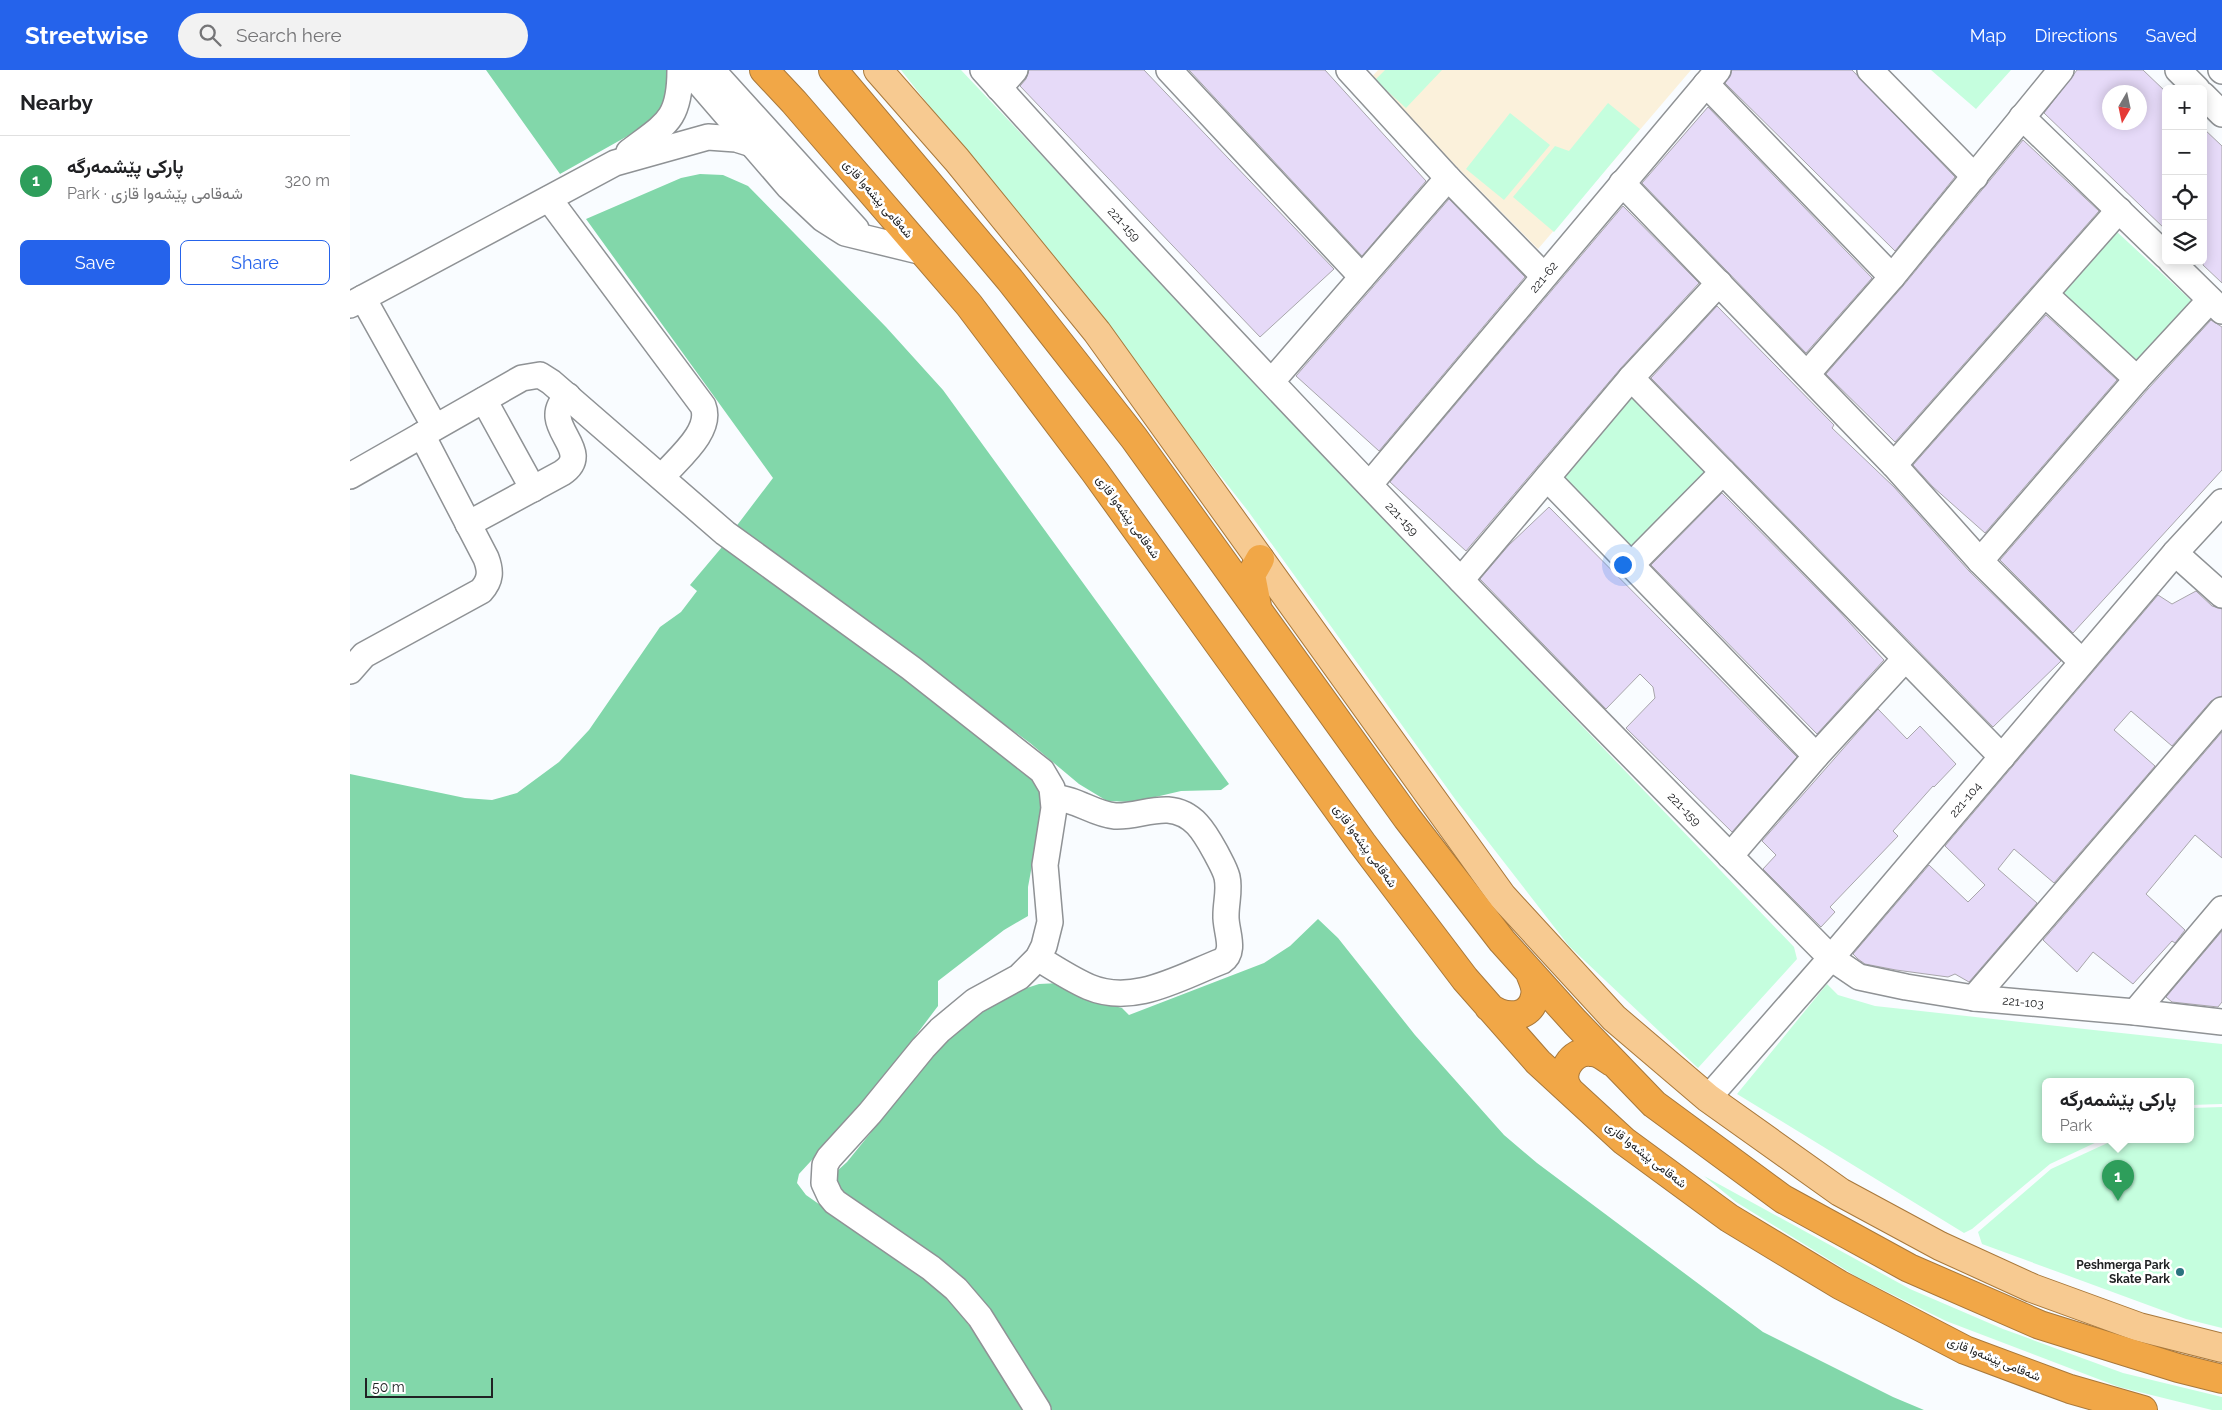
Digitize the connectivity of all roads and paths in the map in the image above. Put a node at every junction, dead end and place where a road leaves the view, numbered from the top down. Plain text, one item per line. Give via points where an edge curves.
1 (680, 70) edge
2 (688, 70) edge
3 (712, 70) edge
4 (764, 70) edge
5 (833, 70) edge
6 (878, 70) edge
7 (983, 70) edge
8 (1169, 70) edge
9 (1870, 70) edge
10 (2061, 70) edge
11 (2178, 70) edge
12 (1356, 73) edge
13 (1712, 77) edge
14 (1007, 79) edge
15 (2193, 85) edge
16 (2207, 99) edge
17 (2222, 114) edge
18 (2022, 117) junction
19 (752, 144) junction
20 (616, 163) junction
21 (1975, 177) junction
22 (1448, 178) junction
23 (1622, 183) junction
24 (548, 199) junction
25 (2118, 210) junction
26 (864, 239) junction
27 (923, 252) junction
28 (2162, 252) edge
29 (2175, 265) edge
30 (1544, 276) junction
31 (1892, 276) junction
32 (1362, 277) junction
33 (1719, 283) junction
34 (2046, 295) junction
35 (356, 302) edge
36 (2216, 306) edge
37 (1807, 374) junction
38 (1631, 378) junction
39 (2137, 379) junction
40 (1272, 381) junction
41 (568, 396) junction
42 (484, 400) junction
43 (428, 431) junction
44 (1894, 465) junction
45 (1723, 472) junction
46 (350, 476) edge
47 (662, 477) junction
48 (1547, 478) junction
49 (1370, 484) junction
50 (533, 489) junction
51 (2222, 502) edge
52 (468, 524) junction
53 (2175, 553) junction
54 (1260, 559) junction
55 (1980, 561) junction
56 (1631, 564) junction
57 (1461, 580) junction
58 (2222, 595) edge
59 (1258, 609) junction
60 (1905, 659) junction
61 (2082, 662) junction
62 (350, 671) edge
63 (2222, 710) edge
64 (1816, 756) junction
65 (2002, 757) junction
66 (1054, 798) junction
67 (1730, 856) junction
68 (2222, 909) edge
69 (1038, 958) junction
70 (1831, 958) junction
71 (1530, 973) junction
72 (1974, 998) junction
73 (1489, 1006) junction
74 (2135, 1012) junction
75 (2222, 1022) edge
76 (1617, 1066) junction
77 (1569, 1090) junction
78 (1708, 1098) junction
79 (2222, 1348) edge
80 (2222, 1379) edge
81 (1038, 1410) edge
82 (2143, 1410) edge

1 - 20 street via 677,108 671,118
2 - 19 street
3 - 26 street
4 - 27 highway, شەقامی پێشەوا قازی
5 - 59 highway via 1010,280 1134,438
6 - 54 main road via 957,160 1097,332
7 - 14 street, 221-159
8 - 32 street
9 - 21 street
10 - 18 street
11 - 15 street
12 - 22 street
13 - 23 street, 221-62
13 - 31 street
14 - 40 street, 221-159
16 - 17 street
18 - 21 street
18 - 25 street
19 - 20 street via 708,137
19 - 26 street via 789,187 823,219 845,233
20 - 24 street
21 - 31 street
22 - 30 street
22 - 32 street
23 - 30 street, 221-62
23 - 33 street
24 - 35 street
24 - 47 street via 703,406 706,418 703,429
25 - 28 street
25 - 34 street
26 - 27 street
27 - 73 highway, شەقامی پێشەوا قازی via 969,305 1089,464 1362,843
29 - 36 street
30 - 49 street, 221-62
31 - 37 street
32 - 40 street
33 - 37 street
33 - 38 street
34 - 39 street
34 - 44 street
35 - 43 street
36 - 39 street
37 - 44 street
38 - 45 street
38 - 48 street
39 - 55 street
40 - 49 street, 221-159
41 - 42 street via 546,378 534,374
41 - 47 street
41 - 50 street via 557,414 572,448 573,460 567,470
42 - 43 street
42 - 50 street
43 - 46 street
43 - 52 street
44 - 55 street
45 - 56 street
45 - 60 street
47 - 66 street via 725,533 1028,758 1048,779
48 - 56 street
48 - 57 street
49 - 57 street, 221-159
50 - 52 street
51 - 53 street, 221-104
52 - 62 street via 489,565 486,585 364,655
53 - 58 street
53 - 61 street, 221-104
54 - 59 highway via 1251,574
54 - 78 main road via 1502,896 1614,1018
55 - 61 street
56 - 64 street
57 - 67 street, 221-159
59 - 71 highway via 1407,818
60 - 64 street
60 - 65 street
61 - 65 street, 221-104
63 - 72 street
64 - 67 street
65 - 70 street, 221-104
66 - 69 street via 1045,865 1050,922
66 - 69 street via 1065,798 1114,816 1169,810 1189,816 1204,831 1227,877 1226,916 1230,950 1222,961 1152,989 1127,993 1089,987
67 - 70 street, 221-159
68 - 74 street
69 - 81 street via 1019,977 975,1002 940,1030 829,1158 824,1174 826,1190 835,1202 931,1268 968,1302
70 - 72 street, 221-103 via 1859,977
70 - 78 street, 221-104
71 - 73 highway via 1535,996 1527,1010 1513,1017
71 - 76 highway
72 - 74 street, 221-103
73 - 77 highway, شەقامی پێشەوا قازی via 1538,1062
74 - 75 street, 221-103
76 - 77 highway via 1592,1052 1575,1056 1565,1070 1564,1078
76 - 80 highway via 1654,1104 1783,1199 1909,1268 2040,1325
77 - 82 highway, شەقامی پێشەوا قازی via 1624,1141 1730,1218 1840,1285 1966,1350 2070,1389
78 - 79 main road via 1840,1192 1940,1246 2032,1288 2130,1323

